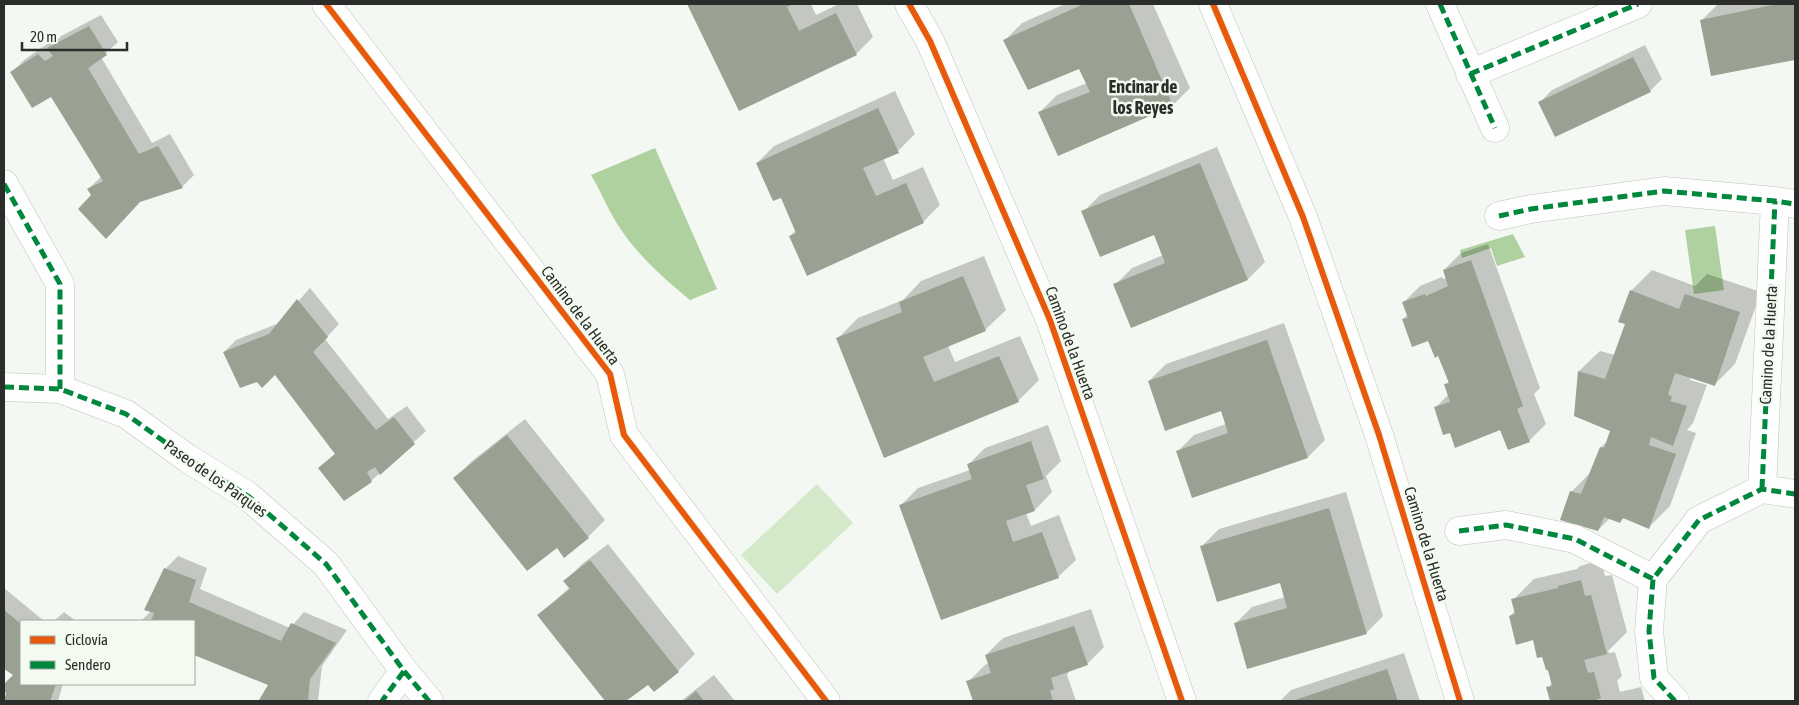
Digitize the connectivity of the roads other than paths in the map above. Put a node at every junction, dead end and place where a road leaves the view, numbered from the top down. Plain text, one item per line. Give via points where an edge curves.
1 (326, 4) edge
2 (909, 4) edge
3 (1213, 4) edge
4 (1440, 4) edge
5 (1638, 4) edge
6 (1470, 74) junction
7 (1495, 128) dead end
8 (4, 184) edge
9 (1785, 203) edge
10 (1499, 216) dead end
11 (4, 387) edge
12 (60, 389) junction
13 (1762, 489) junction
14 (1795, 494) edge
15 (1460, 531) dead end
16 (1653, 580) junction
17 (404, 670) junction
18 (382, 701) edge
19 (429, 701) edge
20 (826, 701) edge
21 (1182, 701) edge
22 (1460, 701) edge
23 (1675, 701) edge

1 - 20 street, Camino de la Huerta via 610,374 624,434
2 - 21 street, Camino de la Huerta via 930,41 1050,320
3 - 22 street, Camino de la Huerta via 1303,217 1380,434
4 - 6 street
5 - 6 street
6 - 7 street
8 - 12 street via 60,284
9 - 10 street, Camino de la Huerta via 1664,191
9 - 13 street, Camino de la Huerta
11 - 12 street, Paseo de los Parques
12 - 17 street, Paseo de los Parques via 126,414 248,496 326,564
13 - 14 street
13 - 16 street via 1699,520
15 - 16 street via 1506,525 1575,539
16 - 23 street via 1649,631 1654,678
17 - 18 street
17 - 19 street, Paseo de los Parques

